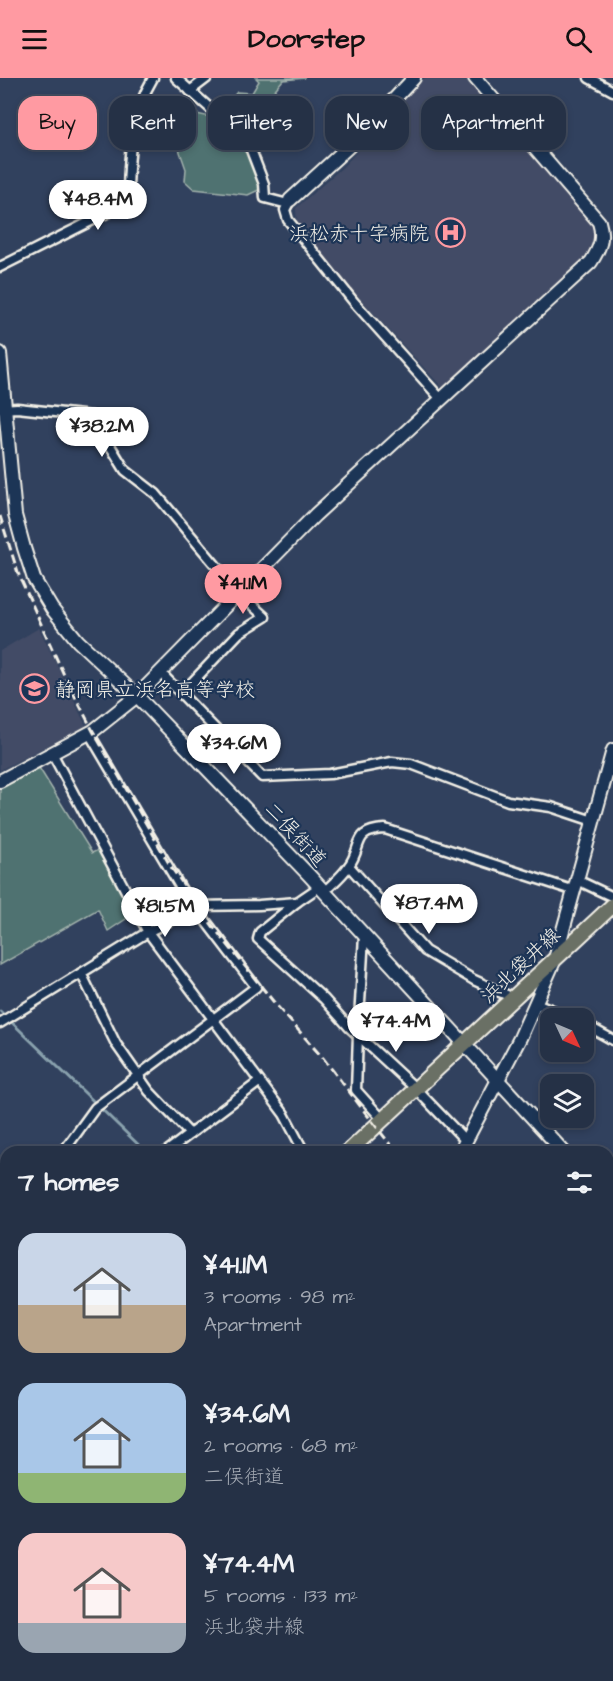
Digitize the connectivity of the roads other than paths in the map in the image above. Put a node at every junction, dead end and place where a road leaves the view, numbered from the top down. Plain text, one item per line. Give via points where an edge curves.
1 (153, 78) edge
2 (176, 78) edge
3 (207, 78) edge
4 (414, 78) edge
5 (474, 78) edge
6 (589, 78) edge
7 (190, 91) junction
8 (613, 91) edge
9 (289, 202) junction
10 (0, 267) edge
11 (0, 353) edge
12 (441, 399) junction
13 (3, 409) edge
14 (239, 593) junction
15 (160, 672) junction
16 (182, 693) junction
17 (137, 696) junction
18 (89, 733) junction
19 (613, 750) edge
20 (52, 753) junction
21 (0, 781) edge
22 (593, 821) junction
23 (349, 866) junction
24 (576, 886) junction
25 (321, 889) junction
26 (613, 897) edge
27 (297, 902) junction
28 (613, 905) edge
29 (194, 907) junction
30 (147, 932) junction
31 (364, 936) junction
32 (555, 959) junction
33 (81, 973) junction
34 (513, 998) junction
35 (536, 1003) junction
36 (548, 1008) edge
37 (213, 1020) junction
38 (1, 1022) edge
39 (594, 1030) edge
40 (358, 1036) junction
41 (613, 1040) edge
42 (464, 1043) junction
43 (139, 1076) junction
44 (497, 1080) junction
45 (259, 1082) junction
46 (416, 1089) junction
47 (383, 1120) junction
48 (190, 1134) junction
49 (68, 1146) edge
50 (173, 1146) edge
51 (301, 1146) edge
52 (355, 1146) edge
53 (463, 1146) edge
54 (558, 1146) edge

1 - 10 street via 132,132 125,199 115,209
2 - 7 street
3 - 7 street
4 - 9 street via 358,138
5 - 12 street via 599,222 601,245 591,262
6 - 8 street
7 - 9 street via 236,126 251,150 265,198
9 - 12 street via 285,210 298,234
11 - 13 street, 二俣街道
12 - 14 street via 315,515
13 - 14 street via 92,416 125,470 156,494
13 - 17 street, 二俣街道 via 15,514 34,579 78,641
14 - 15 street
14 - 16 street via 265,617 239,633
15 - 16 street
15 - 17 street
16 - 22 street via 262,777 330,774 392,762 411,764 508,801 551,807
17 - 18 street
17 - 25 street, 二俣街道
18 - 20 street
18 - 29 street
19 - 22 street
20 - 21 street
20 - 30 street
22 - 24 street
23 - 24 street via 360,839 372,830 385,829
23 - 25 street
23 - 34 street via 425,951
24 - 26 street
24 - 32 street
25 - 27 street
25 - 31 street, 二俣街道
27 - 29 street
27 - 40 street via 260,932 258,939
28 - 32 main road, 浜北袋井線
29 - 30 street
29 - 37 street via 256,987
30 - 33 street
30 - 37 street
31 - 40 street
31 - 42 street, 二俣街道
32 - 34 main road, 浜北袋井線
32 - 35 street
33 - 38 street
33 - 43 street via 116,1044
34 - 42 main road, 浜北袋井線
35 - 36 street
35 - 44 street
37 - 43 street
37 - 45 street
39 - 41 street
40 - 46 street
40 - 47 street via 356,1090
42 - 44 street, 二俣街道
42 - 46 main road, 浜北袋井線
43 - 48 street
43 - 49 street via 98,1106
44 - 53 street
44 - 54 street, 二俣街道
45 - 48 street
45 - 51 street via 284,1114
46 - 47 main road, 浜北袋井線
46 - 53 street
47 - 52 main road, 浜北袋井線
48 - 50 street

